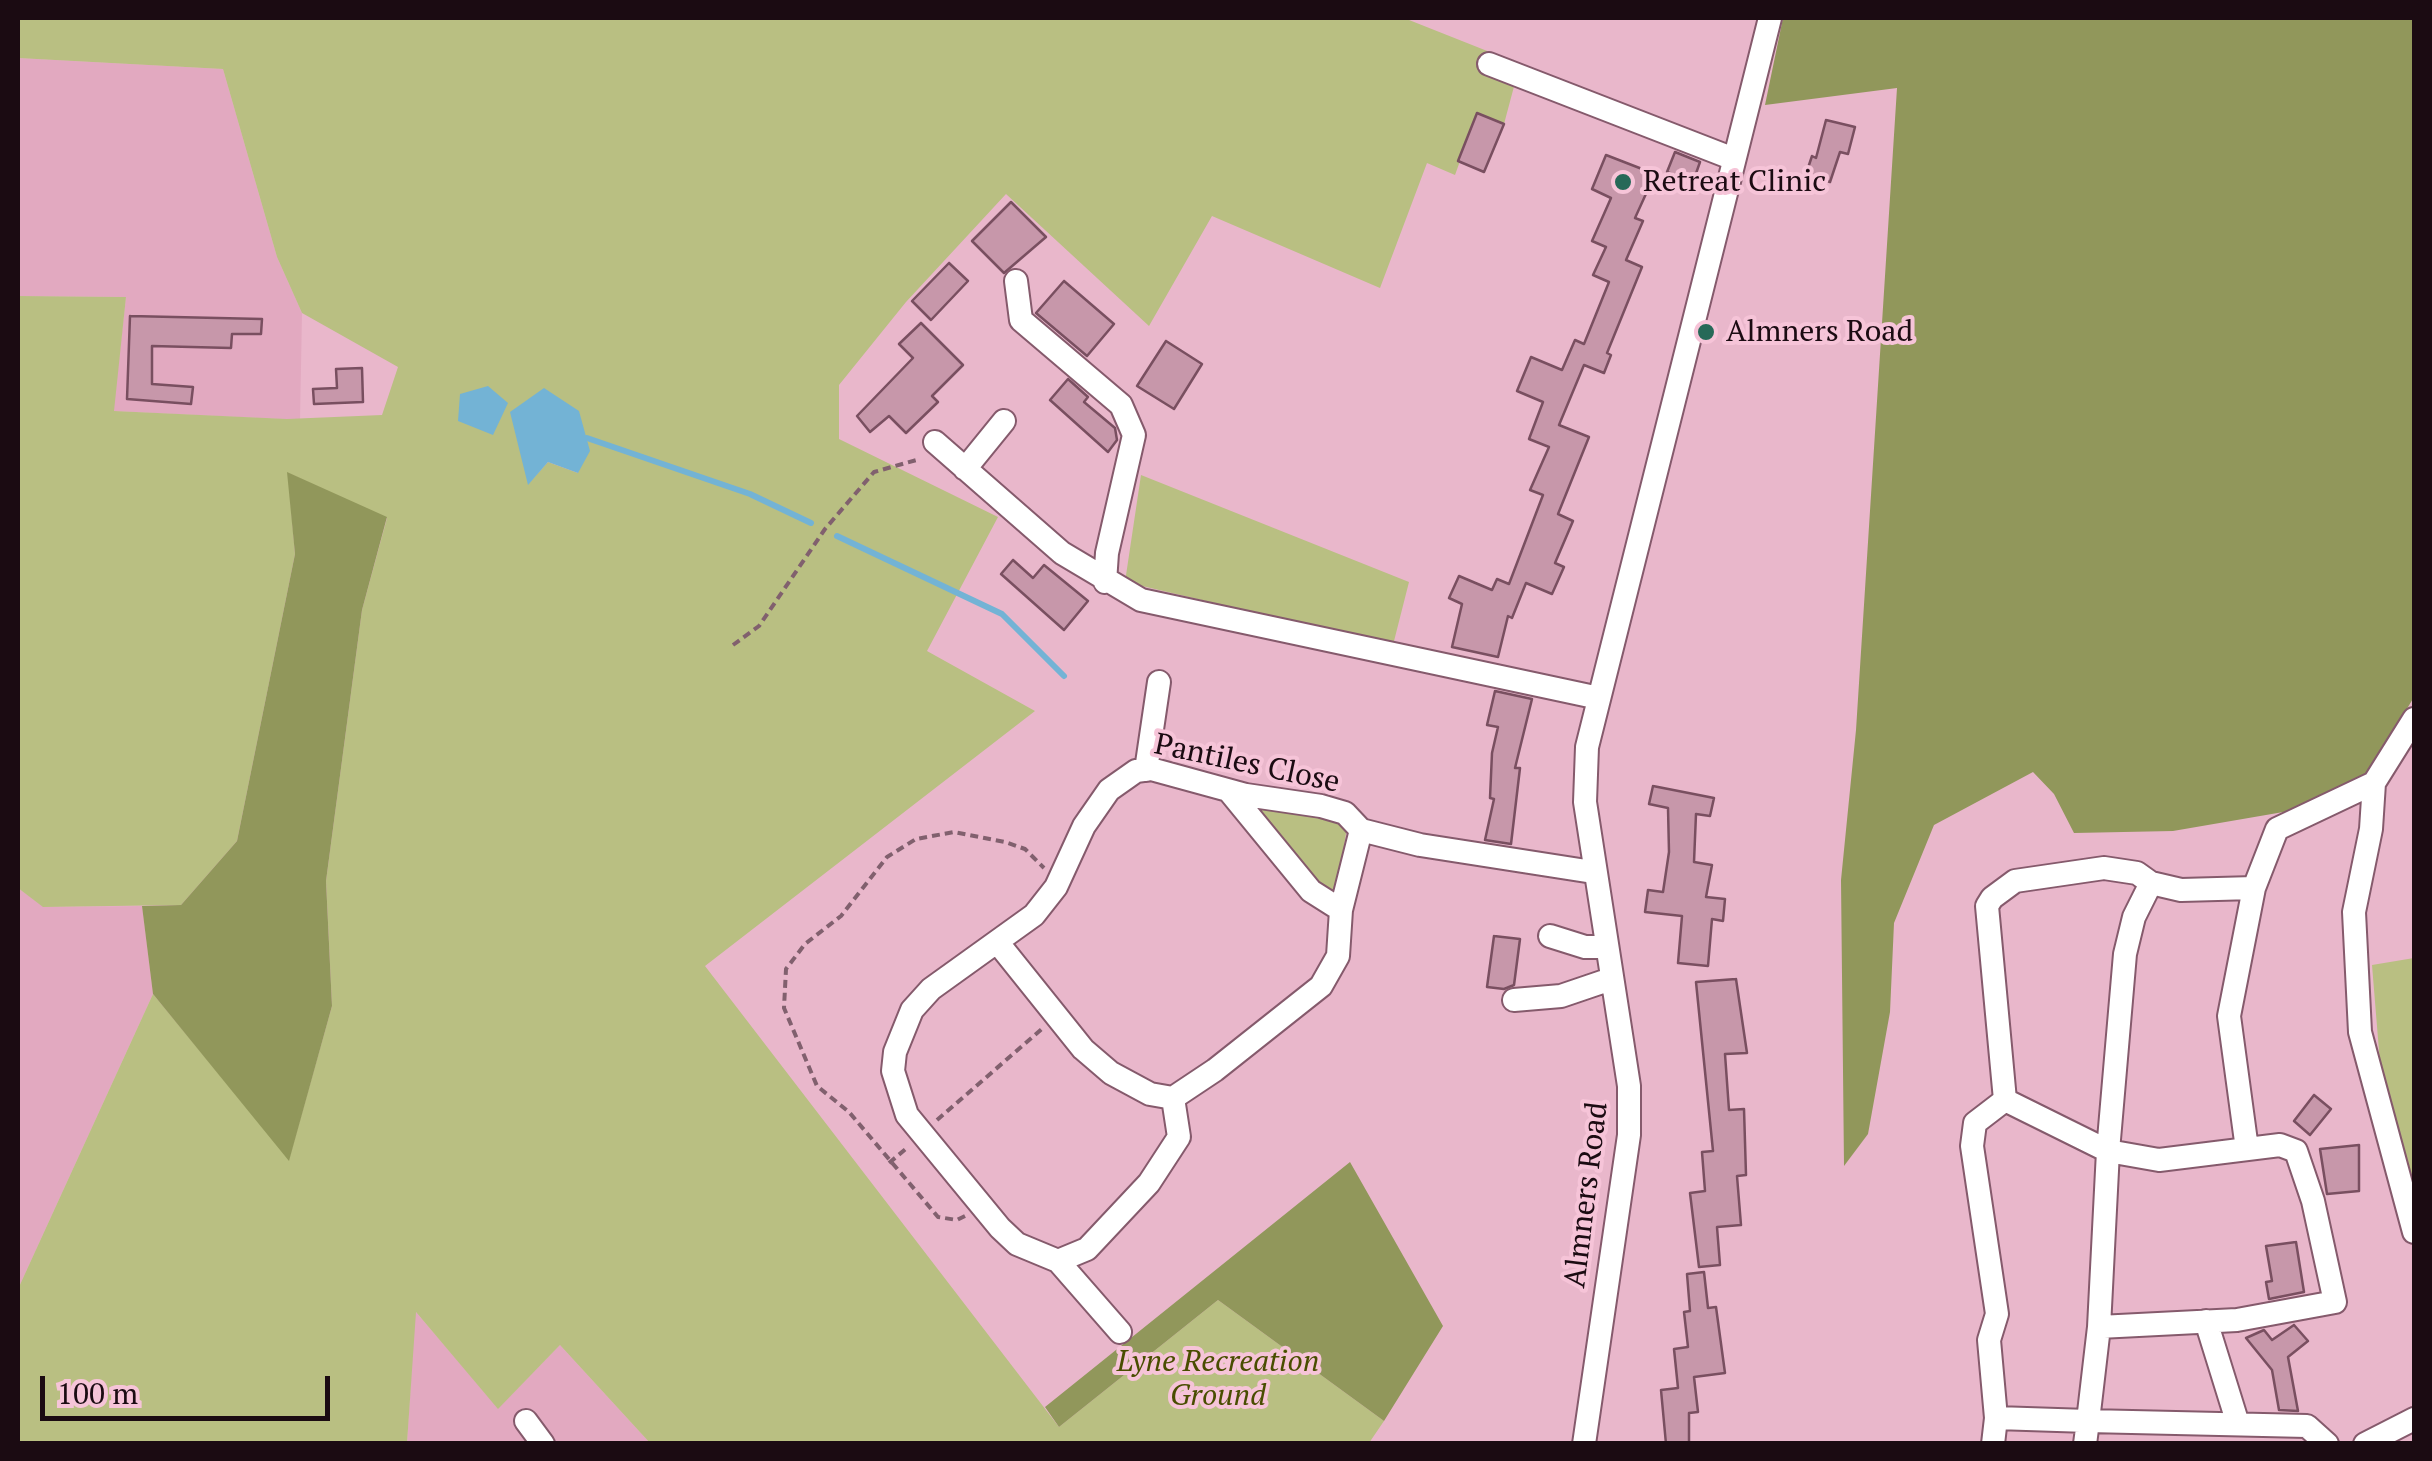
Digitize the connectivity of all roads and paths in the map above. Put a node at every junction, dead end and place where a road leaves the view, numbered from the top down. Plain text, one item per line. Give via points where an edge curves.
1 (1770, 18) edge
2 (1489, 64) dead end
3 (1734, 159) junction
4 (1016, 282) dead end
5 (1004, 421) dead end
6 (950, 455) junction
7 (1105, 582) junction
8 (733, 645) dead end
9 (1159, 682) dead end
10 (1600, 698) junction
11 (2414, 718) edge
12 (1146, 770) junction
13 (2374, 783) junction
14 (1230, 791) junction
15 (1361, 830) junction
16 (1594, 872) junction
17 (1061, 878) junction
18 (2151, 883) junction
19 (2254, 888) junction
20 (1341, 910) junction
21 (1550, 936) dead end
22 (998, 943) junction
23 (1606, 947) junction
24 (1611, 979) junction
25 (1514, 1000) dead end
26 (1058, 1016) junction
27 (1162, 1096) junction
28 (2005, 1100) junction
29 (922, 1134) junction
30 (2248, 1149) junction
31 (2108, 1152) junction
32 (982, 1204) junction
33 (2414, 1232) edge
34 (1058, 1261) junction
35 (2206, 1321) junction
36 (2099, 1327) junction
37 (1120, 1332) dead end
38 (1996, 1418) junction
39 (2414, 1419) edge
40 (526, 1421) dead end
41 (2238, 1424) junction
42 (2087, 1432) edge
43 (543, 1444) edge
44 (1584, 1444) edge
45 (1992, 1444) edge
46 (2328, 1444) edge
47 (2366, 1444) edge

1 - 3 street, Almners Road
2 - 3 street
3 - 10 street, Almners Road
4 - 7 street via 1021,320 1122,405 1134,435
5 - 6 street
6 - 7 street
6 - 8 path via 874,472 825,528 760,626
7 - 10 street via 1141,600
9 - 12 street
10 - 16 street, Almners Road via 1587,748 1585,802
11 - 13 street
12 - 14 street, Pantiles Close
12 - 17 street, Pantiles Close via 1109,790
13 - 19 street via 2277,830
13 - 33 street via 2354,912 2360,1032
14 - 15 street, Pantiles Close via 1321,806
14 - 20 street via 1311,891
15 - 16 street, Pantiles Close
15 - 20 street
16 - 23 street, Almners Road
17 - 22 street, Pantiles Close via 1034,915
17 - 32 path via 1026,848 954,832 916,838 887,857 841,916 786,969 784,1008 817,1086 849,1112 938,1217 957,1220
18 - 19 street via 2181,890
18 - 28 street via 2104,868 2014,881 1992,898 1987,906
18 - 31 street via 2125,954
19 - 30 street via 2229,1016
20 - 27 street via 1338,956 1321,986 1216,1070
21 - 23 street
22 - 26 street
22 - 29 street, Pantiles Close via 931,989 905,1026 893,1070
23 - 24 street, Almners Road
24 - 25 street via 1562,996
24 - 44 street, Almners Road via 1629,1086 1629,1134
26 - 27 street via 1097,1061
26 - 29 path
27 - 34 street via 1179,1136 1149,1183 1087,1249
28 - 31 street
28 - 38 street via 1975,1123 1972,1146 1996,1314 1989,1340
29 - 32 street, Pantiles Close
30 - 31 street via 2160,1160
30 - 35 street via 2296,1150 2335,1302
31 - 36 street
32 - 34 street, Pantiles Close via 1016,1244
34 - 37 street
35 - 36 street
35 - 41 street
36 - 42 street
38 - 42 street
38 - 45 street
39 - 47 street
40 - 43 street
41 - 42 street
41 - 46 street via 2307,1426

